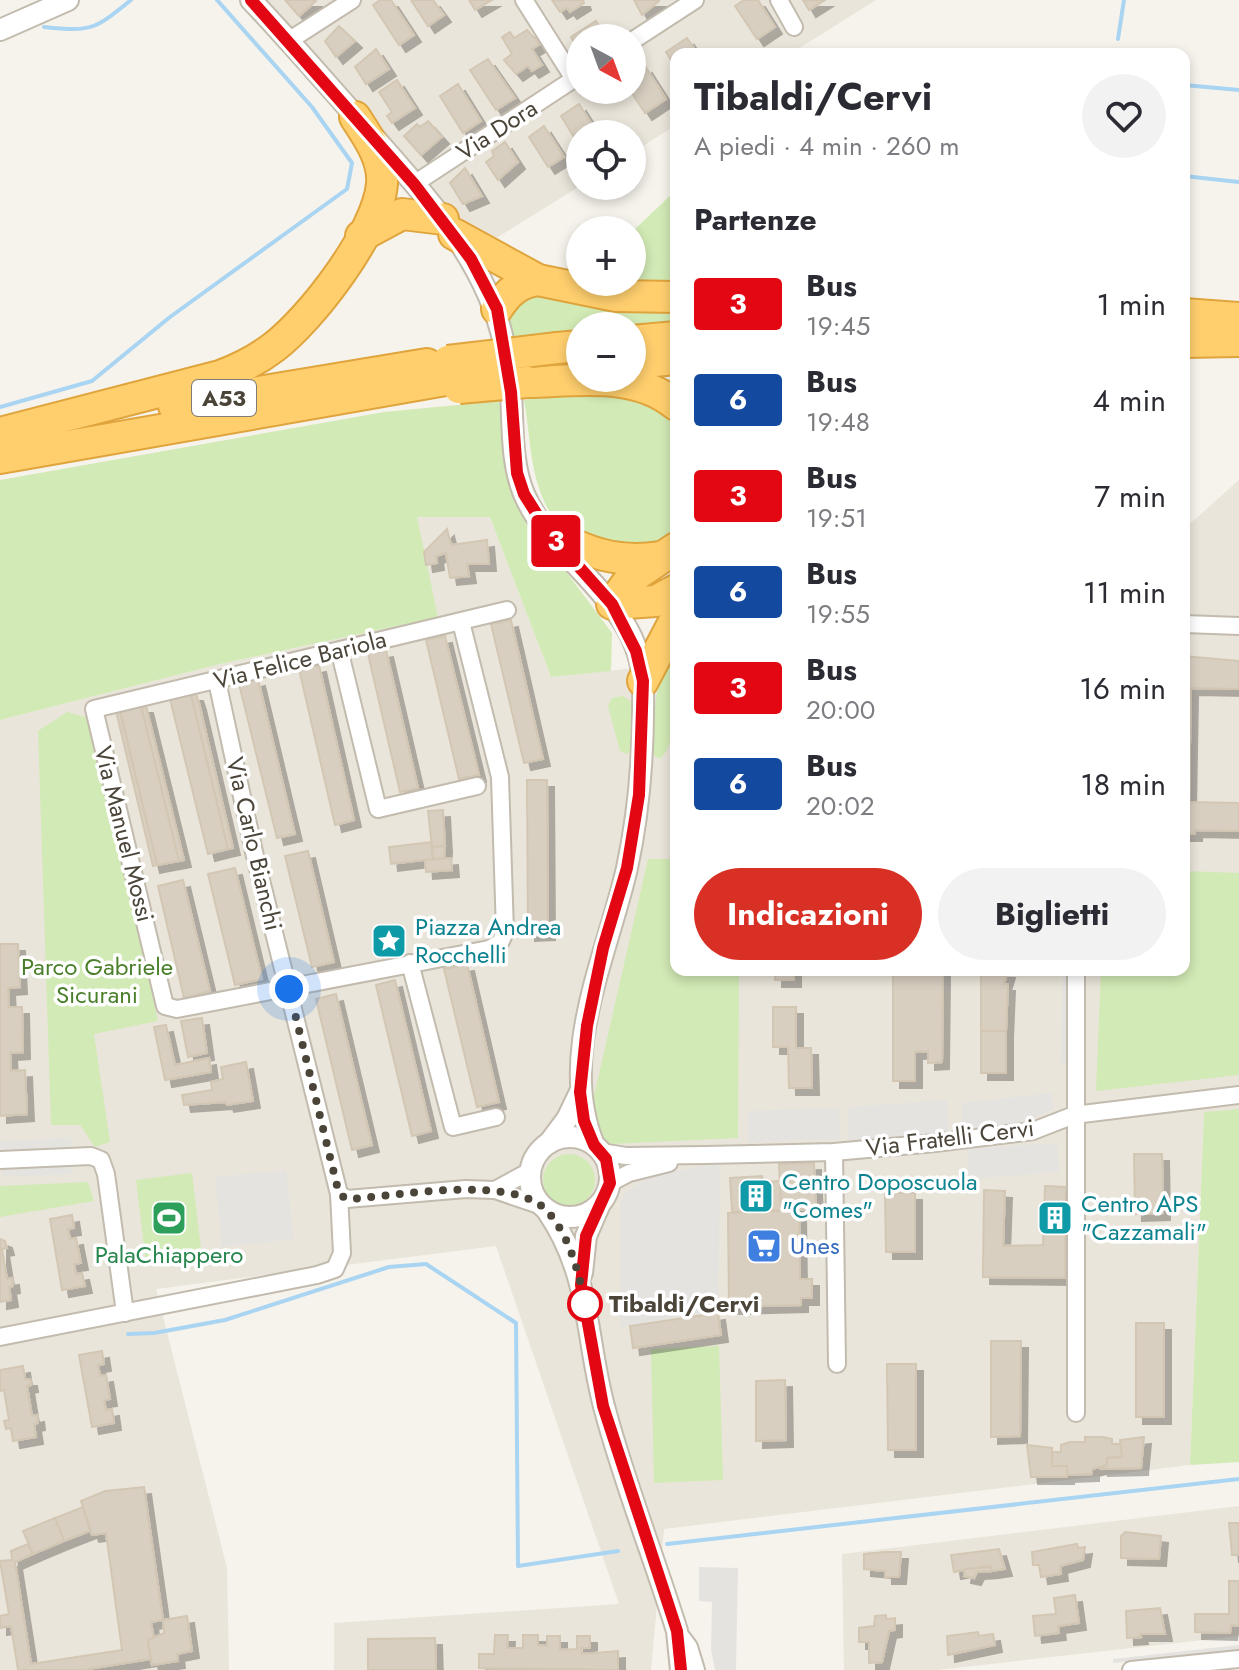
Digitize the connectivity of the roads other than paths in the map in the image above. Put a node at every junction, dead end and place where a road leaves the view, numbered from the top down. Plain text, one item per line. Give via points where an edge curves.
1 (68, 0) edge
2 (251, 0) edge
3 (352, 0) edge
4 (524, 0) edge
5 (695, 0) edge
6 (779, 0) edge
7 (794, 27) dead end
8 (0, 30) edge
9 (646, 32) edge
10 (290, 40) junction
11 (566, 61) edge
12 (566, 84) edge
13 (355, 117) junction
14 (414, 184) junction
15 (448, 227) junction
16 (361, 236) junction
17 (538, 280) junction
18 (670, 297) edge
19 (497, 309) junction
20 (1190, 315) edge
21 (1239, 319) edge
22 (1190, 321) edge
23 (670, 338) edge
24 (646, 340) edge
25 (1239, 341) edge
26 (1190, 342) edge
27 (504, 344) dead end
28 (566, 354) edge
29 (566, 356) edge
30 (670, 360) edge
31 (646, 362) edge
32 (455, 376) junction
33 (522, 382) junction
34 (670, 400) edge
35 (0, 434) edge
36 (0, 458) edge
37 (548, 532) junction
38 (669, 552) edge
39 (670, 593) edge
40 (612, 604) junction
41 (507, 610) dead end
42 (461, 622) junction
43 (1190, 624) edge
44 (1239, 626) edge
45 (670, 629) edge
46 (340, 653) junction
47 (217, 681) junction
48 (643, 681) junction
49 (94, 709) joint
50 (477, 786) dead end
51 (410, 963) junction
52 (1076, 976) edge
53 (289, 989) junction
54 (580, 1092) junction
55 (1239, 1095) edge
56 (1074, 1115) junction
57 (496, 1117) dead end
58 (549, 1143) junction
59 (598, 1149) junction
60 (834, 1152) junction
61 (706, 1155) junction
62 (0, 1160) edge
63 (530, 1171) junction
64 (610, 1183) junction
65 (495, 1190) junction
66 (339, 1194) junction
67 (599, 1206) junction
68 (545, 1209) junction
69 (581, 1285) junction
70 (125, 1313) junction
71 (0, 1337) edge
72 (837, 1364) dead end
73 (1076, 1413) dead end
74 (677, 1631) junction
75 (1239, 1659) edge
76 (681, 1670) edge
77 (696, 1670) edge
78 (1131, 1670) edge

1 - 8 street
2 - 10 street
3 - 10 street
4 - 11 street
5 - 9 street
6 - 7 street
10 - 13 street
12 - 14 street, Via Dora
13 - 14 street
13 - 16 highway via 378,154 382,183
14 - 15 street
15 - 16 highway via 402,214
15 - 17 highway
15 - 19 street
16 - 35 highway via 311,310 276,346 247,366
17 - 18 highway via 616,296
17 - 19 highway via 512,289
19 - 27 street
20 - 21 highway
21 - 22 highway
23 - 24 highway
25 - 26 highway
28 - 32 highway, A53, bridge
29 - 33 highway, A53
30 - 31 highway
32 - 33 highway, A53
32 - 35 highway, A53
32 - 36 highway, A53
33 - 34 highway via 627,381
33 - 37 street via 517,473
37 - 38 highway via 594,555 635,561
37 - 40 street
38 - 40 highway via 630,579
39 - 40 highway via 656,601
40 - 48 street via 632,636
41 - 42 street, Via Felice Bariola
42 - 46 street, Via Felice Bariola
42 - 51 street via 500,777 505,932 489,949
43 - 44 street
45 - 48 highway
46 - 47 street, Via Felice Bariola
46 - 50 street via 378,809
47 - 49 street, Via Felice Bariola
47 - 53 street, Via Carlo Bianchi
48 - 54 street via 639,795 627,868 587,1026
49 - 53 street, Via Manuel Mossi via 165,1006 177,1009
51 - 53 street
51 - 57 street via 453,1127
52 - 56 street
53 - 66 street, Via Carlo Bianchi
54 - 58 street
54 - 59 street via 584,1121
55 - 56 street, Via Fratelli Cervi
56 - 60 street, Via Fratelli Cervi via 1033,1131
56 - 73 street
58 - 59 street via 572,1137
58 - 63 street
59 - 61 street, Via Fratelli Cervi via 626,1156
59 - 64 street via 609,1167
60 - 61 street, Via Fratelli Cervi
60 - 72 street
61 - 64 street, Via Fratelli Cervi via 629,1173
62 - 70 street via 101,1160
63 - 65 street
63 - 68 street via 531,1186
64 - 67 street
65 - 66 street via 347,1199
65 - 68 street
66 - 70 street, Via Carlo Bianchi via 342,1253 335,1269
67 - 68 street via 575,1217
67 - 69 street via 586,1236
68 - 69 street via 568,1241
69 - 74 street via 603,1406
70 - 71 street
74 - 76 street
74 - 77 street
75 - 78 street

